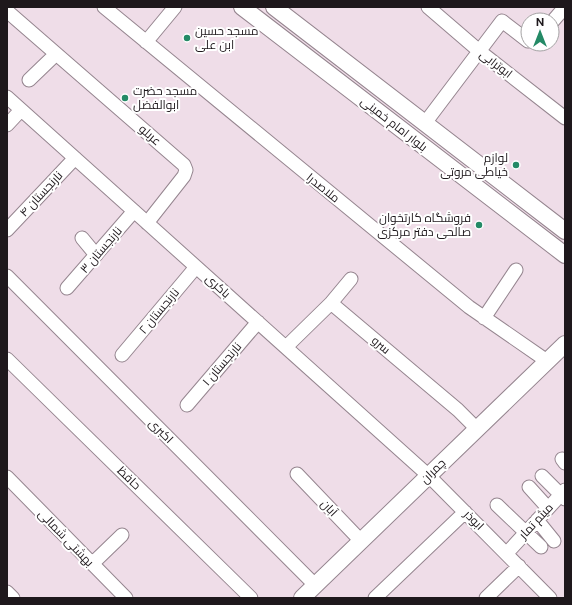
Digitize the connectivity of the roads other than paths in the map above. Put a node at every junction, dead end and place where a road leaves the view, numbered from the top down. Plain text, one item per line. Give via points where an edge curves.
1 (104, 7) edge
2 (175, 7) edge
3 (242, 7) edge
4 (274, 7) edge
5 (428, 7) edge
6 (7, 11) edge
7 (520, 35) edge
8 (146, 42) junction
9 (478, 50) junction
10 (56, 54) junction
11 (29, 80) dead end
12 (7, 97) edge
13 (21, 110) junction
14 (565, 118) edge
15 (425, 123) junction
16 (7, 125) edge
17 (75, 158) junction
18 (134, 211) junction
19 (147, 223) junction
20 (7, 230) edge
21 (565, 231) edge
22 (82, 238) dead end
23 (96, 255) junction
24 (565, 255) edge
25 (196, 267) junction
26 (516, 270) dead end
27 (7, 276) edge
28 (351, 279) dead end
29 (67, 288) dead end
30 (331, 303) junction
31 (484, 318) junction
32 (258, 322) junction
33 (565, 344) edge
34 (286, 348) junction
35 (122, 355) dead end
36 (7, 358) edge
37 (547, 361) junction
38 (186, 405) dead end
39 (477, 429) junction
40 (297, 474) dead end
41 (429, 476) junction
42 (542, 476) dead end
43 (7, 478) edge
44 (529, 487) dead end
45 (564, 494) edge
46 (497, 505) dead end
47 (548, 508) junction
48 (465, 512) junction
49 (537, 520) junction
50 (526, 533) junction
51 (122, 535) dead end
52 (361, 541) junction
53 (554, 541) dead end
54 (541, 547) dead end
55 (507, 553) junction
56 (92, 564) junction
57 (519, 566) junction
58 (315, 585) junction
59 (7, 592) edge
60 (13, 598) edge
61 (126, 598) edge
62 (251, 598) edge
63 (302, 598) edge
64 (375, 598) edge
65 (486, 598) edge
66 (550, 598) edge

1 - 8 street, ملاصدرا
2 - 8 street
3 - 24 main road, بلوار امام خمینی
4 - 15 main road, بلوار امام خمینی
5 - 9 street, ابوترابی
6 - 10 street, عربلو
7 - 9 street via 502,21
8 - 31 street, ملاصدرا
9 - 14 street, ابوترابی
9 - 15 street
10 - 11 street
10 - 19 street, عربلو via 184,165 184,176
12 - 13 street, باکری
13 - 16 street
13 - 17 street, باکری
15 - 21 main road, بلوار امام خمینی
17 - 18 street, باکری
17 - 20 street, نارنجستان ۴
18 - 19 street, باکری
18 - 23 street, نارنجستان ۳
19 - 25 street, باکری
22 - 23 street
23 - 29 street, نارنجستان ۳
25 - 32 street, باکری
25 - 35 street, نارنجستان ۲
26 - 31 street
27 - 58 street, اکبری
28 - 30 street
30 - 34 street
30 - 39 street, سرو
31 - 37 street, ملاصدرا
32 - 34 street, باکری
32 - 38 street, نارنجستان ۱
33 - 37 main road, چمران
34 - 41 street, باکری
36 - 62 street, حافظ
37 - 39 main road, چمران
39 - 41 main road, چمران
40 - 52 street, آبان
41 - 48 street, ابوذر
41 - 52 main road, چمران
42 - 45 street
43 - 56 street, بهشتی شمالی
44 - 47 street
45 - 47 street, میثم تمار
46 - 50 street
47 - 49 street, میثم تمار
48 - 55 street, ابوذر
48 - 64 street
49 - 50 street, میثم تمار
49 - 53 street
50 - 54 street
50 - 55 street, میثم تمار
51 - 56 street
52 - 58 main road, چمران
55 - 57 street, ابوذر
56 - 61 street, بهشتی شمالی
57 - 65 street
57 - 66 street, ابوذر
58 - 63 main road, چمران
59 - 60 street

